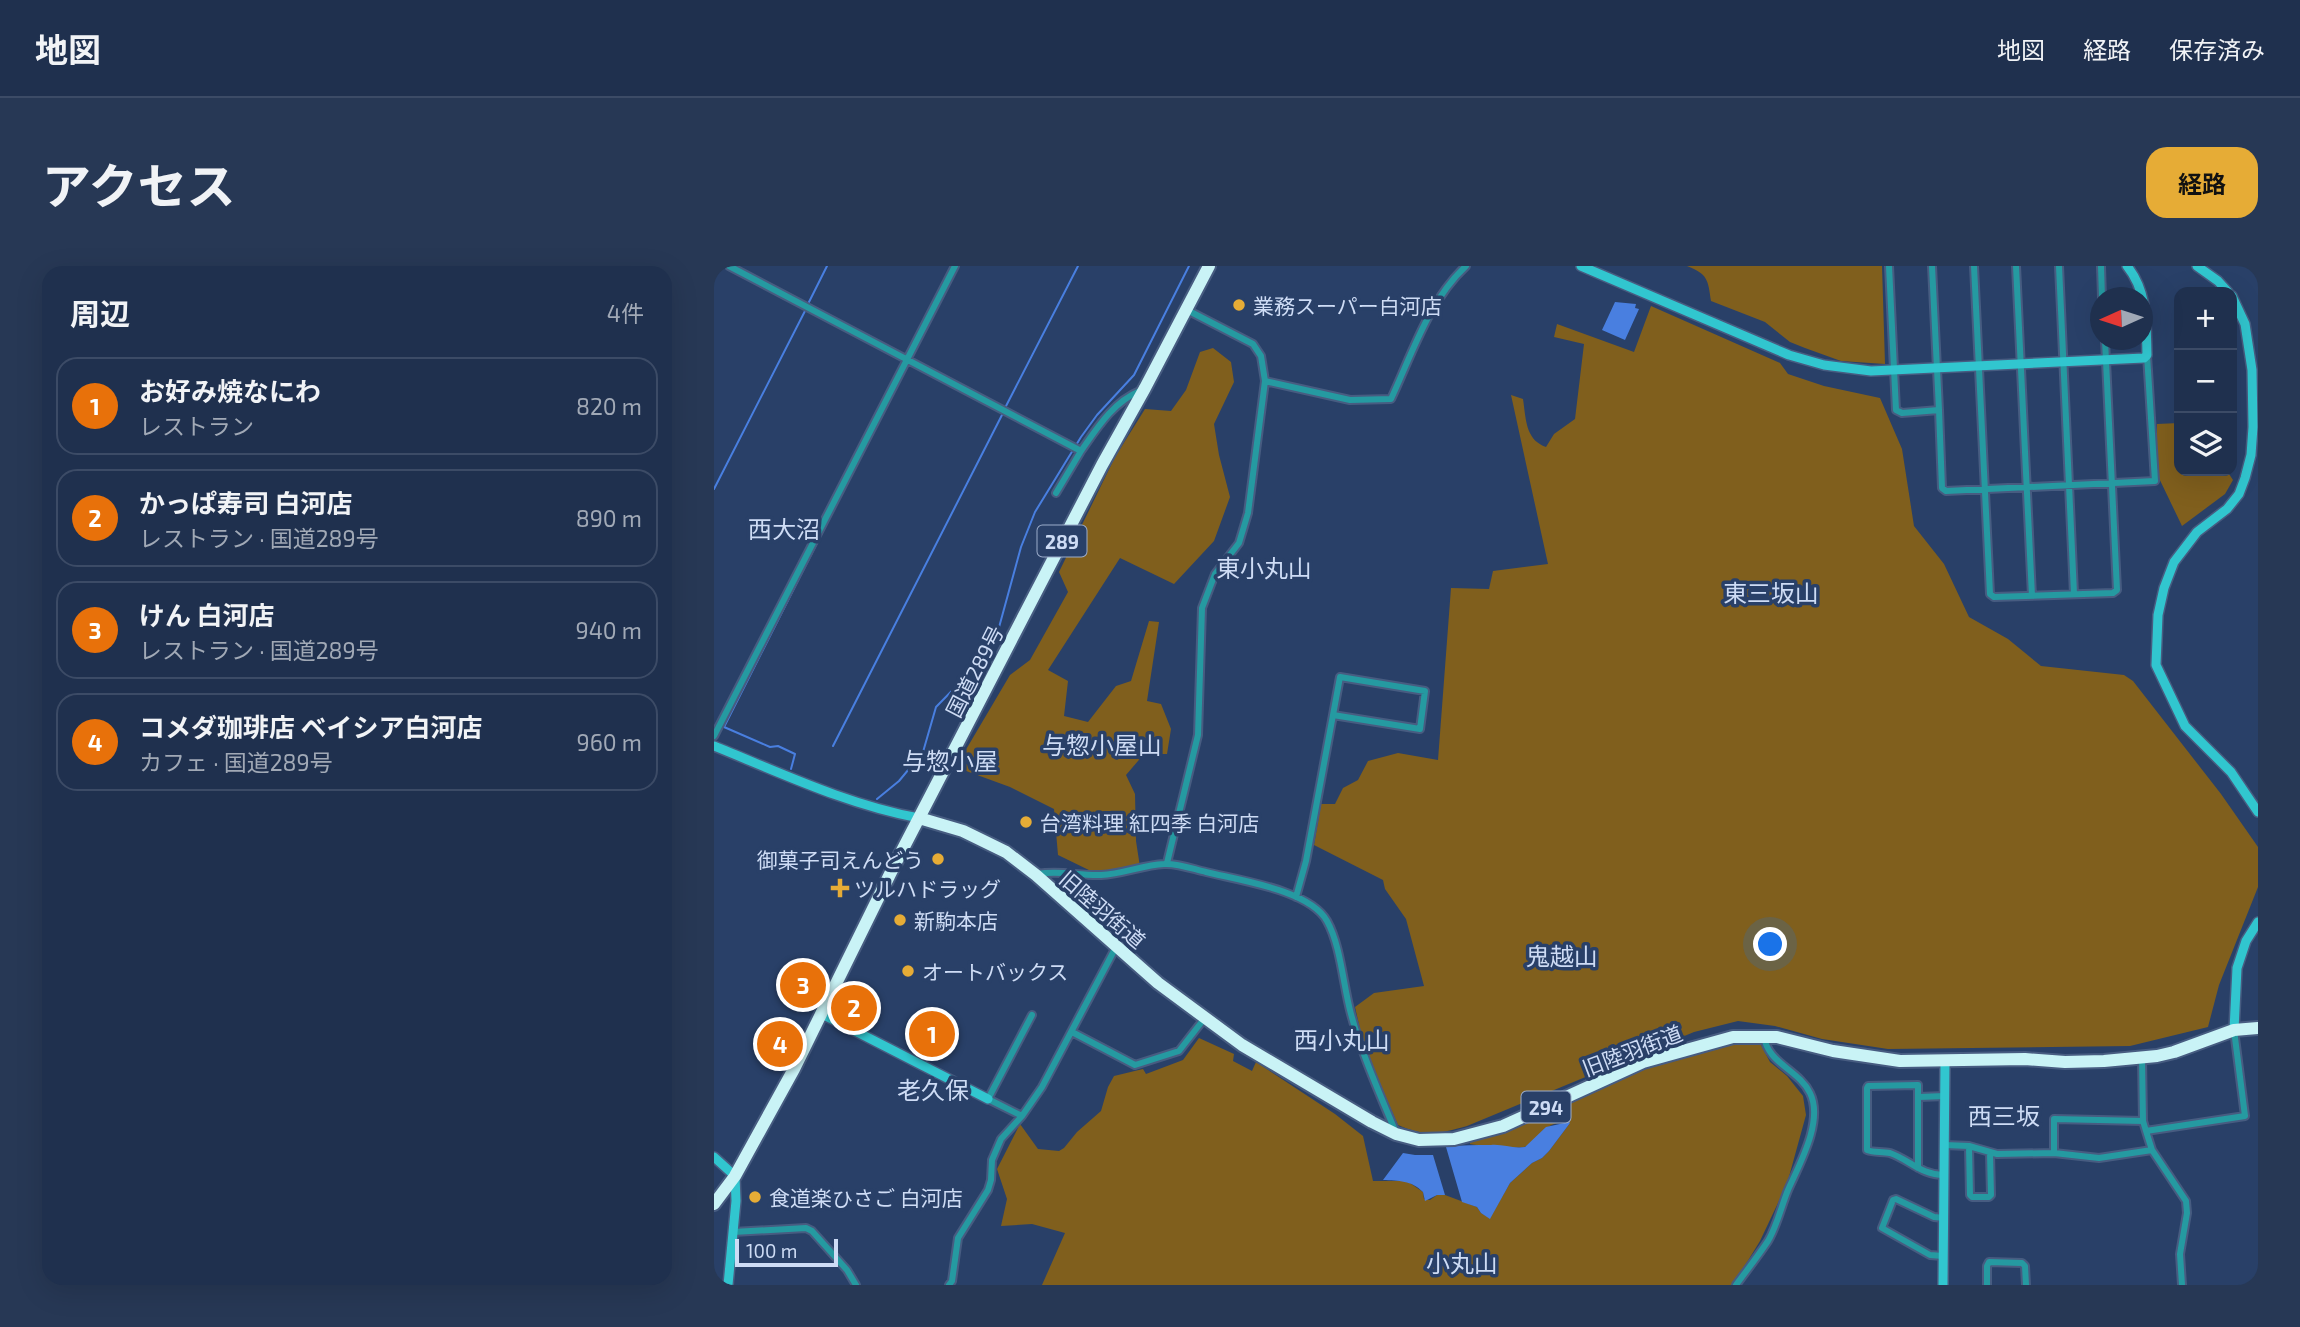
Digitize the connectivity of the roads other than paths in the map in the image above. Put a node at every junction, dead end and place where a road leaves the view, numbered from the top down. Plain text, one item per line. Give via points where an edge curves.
1 (729, 266) edge
2 (955, 266) edge
3 (1209, 266) edge
4 (1466, 266) edge
5 (1581, 266) edge
6 (1889, 266) edge
7 (1932, 266) edge
8 (1974, 266) edge
9 (2016, 266) edge
10 (2059, 266) edge
11 (2101, 266) edge
12 (2127, 266) edge
13 (2197, 266) edge
14 (2102, 287) edge
15 (2223, 287) edge
16 (2237, 307) edge
17 (1187, 310) junction
18 (2106, 350) edge
19 (2147, 355) junction
20 (2106, 360) junction
21 (908, 361) junction
22 (2063, 363) junction
23 (2021, 365) junction
24 (1979, 367) junction
25 (1937, 368) junction
26 (1894, 371) junction
27 (1265, 381) junction
28 (1145, 388) junction
29 (1939, 410) junction
30 (1081, 452) junction
31 (2112, 484) junction
32 (2069, 486) junction
33 (2027, 489) junction
34 (1985, 490) junction
35 (1056, 493) dead end
36 (2074, 594) junction
37 (2032, 596) junction
38 (1333, 715) junction
39 (714, 736) edge
40 (714, 746) edge
41 (2258, 812) edge
42 (919, 818) junction
43 (1167, 863) junction
44 (1036, 875) junction
45 (1296, 897) junction
46 (2258, 922) edge
47 (1116, 945) junction
48 (820, 1013) junction
49 (1032, 1015) dead end
50 (1204, 1018) junction
51 (2258, 1028) edge
52 (2234, 1030) junction
53 (1072, 1032) junction
54 (1764, 1036) junction
55 (2142, 1058) junction
56 (1945, 1062) junction
57 (1945, 1096) junction
58 (1919, 1097) junction
59 (988, 1099) junction
60 (1022, 1116) junction
61 (2143, 1121) junction
62 (2146, 1131) junction
63 (1396, 1134) junction
64 (1945, 1146) junction
65 (1969, 1146) junction
66 (2152, 1150) junction
67 (1990, 1153) junction
68 (2054, 1153) junction
69 (714, 1157) edge
70 (1919, 1168) junction
71 (735, 1175) junction
72 (1944, 1175) junction
73 (714, 1205) edge
74 (1944, 1218) junction
75 (733, 1232) junction
76 (1943, 1256) junction
77 (728, 1285) edge
78 (856, 1285) edge
79 (949, 1285) edge
80 (1736, 1285) edge
81 (1943, 1285) edge
82 (1987, 1285) edge
83 (2026, 1285) edge
84 (2182, 1285) edge

1 - 21 street
2 - 21 street
3 - 17 highway, 国道289号 / 289
4 - 27 street via 1438,299 1391,399 1350,400
5 - 26 street via 1796,358 1847,370
6 - 26 street
7 - 25 street
8 - 24 street
9 - 23 street
10 - 22 street
11 - 14 street
12 - 19 street via 2136,276 2145,306
13 - 15 street
16 - 41 street via 2245,324 2252,370 2251,455 2239,494 2197,532 2174,562 2158,615 2156,665 2185,726 2231,772
17 - 27 street via 1253,344 1261,356
17 - 28 highway, 国道289号 / 289
18 - 20 street
19 - 20 street
19 - 31 street via 2155,481
20 - 22 street
20 - 31 street
21 - 30 street
21 - 39 street
22 - 23 street
22 - 32 street
23 - 24 street
23 - 33 street
24 - 25 street
24 - 34 street
25 - 26 street
25 - 29 street
26 - 29 street via 1896,410
27 - 43 street via 1248,513 1239,543 1215,574 1202,608 1198,734
28 - 30 street via 1128,396 1099,424
28 - 42 highway, 国道289号 / 289
29 - 34 street via 1942,488
30 - 35 street
31 - 32 street
31 - 36 street via 2117,590
32 - 33 street
32 - 36 street
33 - 34 street
33 - 37 street
34 - 37 street via 1990,594
36 - 37 street
38 - 38 street via 1340,677 1425,691 1420,729
38 - 45 street
40 - 42 street, 旧陸羽街道 via 804,783 887,812
42 - 44 highway, 旧陸羽街道 / 294 via 986,840
42 - 48 highway, 国道289号 / 289
43 - 44 street via 1099,876
43 - 45 street
44 - 47 highway, 旧陸羽街道 / 294
45 - 63 street via 1319,910 1328,922 1351,1014
46 - 52 street via 2237,968
47 - 50 highway, 旧陸羽街道 / 294
47 - 53 street
48 - 59 street
48 - 71 highway, 国道289号 / 289
49 - 59 street
50 - 53 street via 1179,1051 1135,1065
50 - 63 highway, 旧陸羽街道 / 294
51 - 52 highway, 旧陸羽街道 / 294
52 - 55 highway, 旧陸羽街道 / 294 via 2174,1052
52 - 62 street via 2245,1116
53 - 60 street
54 - 56 highway, 旧陸羽街道 / 294 via 1856,1056
54 - 63 highway, 旧陸羽街道 / 294 via 1718,1039 1643,1062 1503,1126 1475,1134 1436,1141
54 - 80 street via 1769,1053 1810,1092 1815,1111 1803,1161 1769,1239
55 - 56 highway, 旧陸羽街道 / 294
55 - 61 street
56 - 57 street
57 - 58 street
57 - 64 street
58 - 70 street
58 - 70 street via 1918,1085 1867,1088 1867,1150 1889,1153
59 - 60 street
60 - 79 street via 1001,1139 992,1160 988,1190 958,1238
61 - 62 street
61 - 68 street via 2054,1119
62 - 66 street
64 - 65 street
64 - 72 street
65 - 67 street
65 - 67 street via 1972,1197 1991,1195
66 - 68 street via 2099,1158
66 - 84 street via 2186,1201
67 - 68 street
69 - 71 street
70 - 72 street via 1931,1175
71 - 73 highway, 国道289号 / 289
71 - 75 street
72 - 74 street
74 - 76 street
74 - 76 street via 1893,1199 1882,1228 1930,1255
75 - 77 street
75 - 78 street via 806,1228
76 - 81 street
82 - 83 street via 1989,1262 2022,1263

